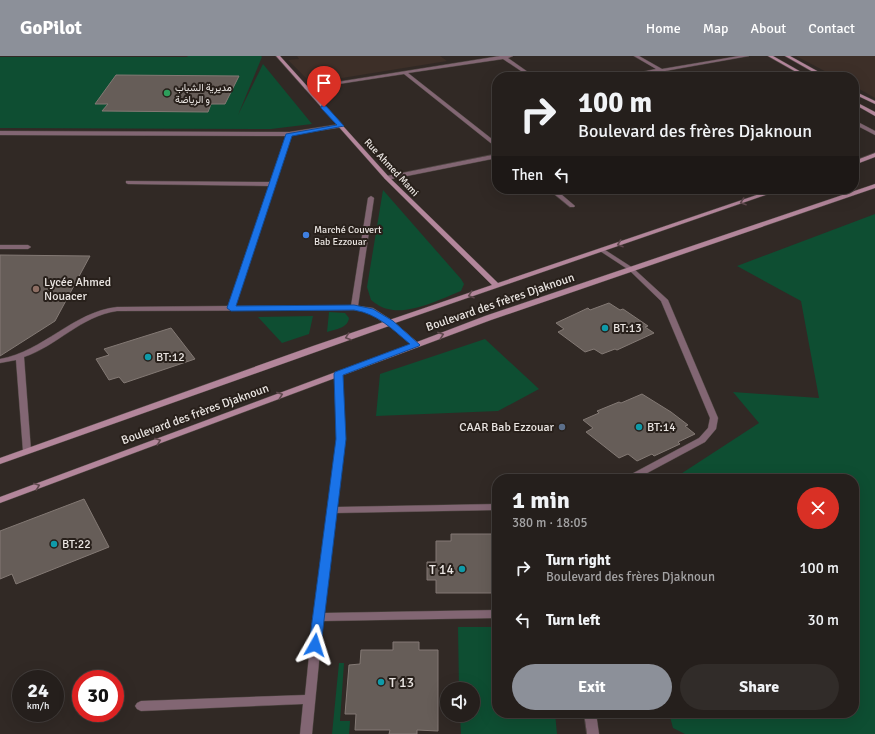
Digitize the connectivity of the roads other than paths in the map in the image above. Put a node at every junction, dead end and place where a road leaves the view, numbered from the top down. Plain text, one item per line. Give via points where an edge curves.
1 (278, 56) edge
2 (510, 56) edge
3 (636, 56) edge
4 (747, 56) edge
5 (770, 56) edge
6 (787, 56) edge
7 (502, 57) edge
8 (661, 70) junction
9 (525, 72) edge
10 (649, 72) edge
11 (664, 72) edge
12 (799, 72) edge
13 (817, 72) edge
14 (405, 73) junction
15 (306, 88) junction
16 (859, 95) edge
17 (875, 103) edge
18 (859, 105) edge
19 (875, 114) edge
20 (859, 125) edge
21 (341, 126) junction
22 (0, 133) edge
23 (875, 133) edge
24 (289, 134) junction
25 (492, 142) edge
26 (875, 155) edge
27 (492, 157) edge
28 (859, 161) edge
29 (387, 178) junction
30 (128, 182) dead end
31 (272, 184) junction
32 (875, 186) edge
33 (859, 191) edge
34 (557, 194) edge
35 (765, 194) edge
36 (851, 194) edge
37 (372, 198) dead end
38 (572, 206) dead end
39 (0, 247) edge
40 (28, 248) dead end
41 (602, 250) junction
42 (631, 269) junction
43 (497, 286) junction
44 (231, 308) junction
45 (354, 308) junction
46 (390, 323) junction
47 (416, 345) junction
48 (20, 357) junction
49 (0, 361) edge
50 (338, 374) junction
51 (26, 451) junction
52 (0, 461) edge
53 (638, 474) edge
54 (0, 500) edge
55 (492, 507) edge
56 (331, 510) junction
57 (492, 614) edge
58 (318, 617) junction
59 (310, 699) junction
60 (141, 706) dead end
61 (591, 718) edge
62 (306, 734) edge
63 (593, 734) edge

1 - 15 street, Rue Ahmed Mami
2 - 7 street
3 - 8 street
4 - 8 street
5 - 12 street
6 - 13 street
7 - 9 street
7 - 14 street
8 - 10 street
8 - 11 street
14 - 15 street
14 - 25 street
15 - 21 street, Rue Ahmed Mami
16 - 17 street
18 - 19 street
20 - 23 street
21 - 24 street
21 - 29 street, Rue Ahmed Mami
22 - 24 street
24 - 31 street
26 - 28 street
27 - 29 street
29 - 43 street, Rue Ahmed Mami
30 - 31 street
31 - 44 street
32 - 33 street, Boulevard des frères Djaknoun
34 - 38 street
35 -> 41 street, Boulevard des frères Djaknoun
36 - 42 street, Boulevard des frères Djaknoun
37 - 45 street
39 - 40 street
41 - 42 street
41 - 43 street, Boulevard des frères Djaknoun
47 -> 42 street, Boulevard des frères Djaknoun
42 - 53 street via 664,300 714,418 712,429 702,440
43 -> 46 street, Boulevard des frères Djaknoun
44 - 45 street
44 - 48 street via 104,311
45 - 46 street via 370,310
46 - 47 street
46 -> 51 street, Boulevard des frères Djaknoun
47 - 50 street, Boulevard des frères Djaknoun
48 - 49 street
48 - 51 street
54 -> 50 street, Boulevard des frères Djaknoun
50 - 56 street via 342,429
51 - 52 street, Boulevard des frères Djaknoun
55 - 56 street
56 - 58 street
57 - 58 street
58 - 59 street
59 - 60 street
59 - 62 street
61 - 63 street

